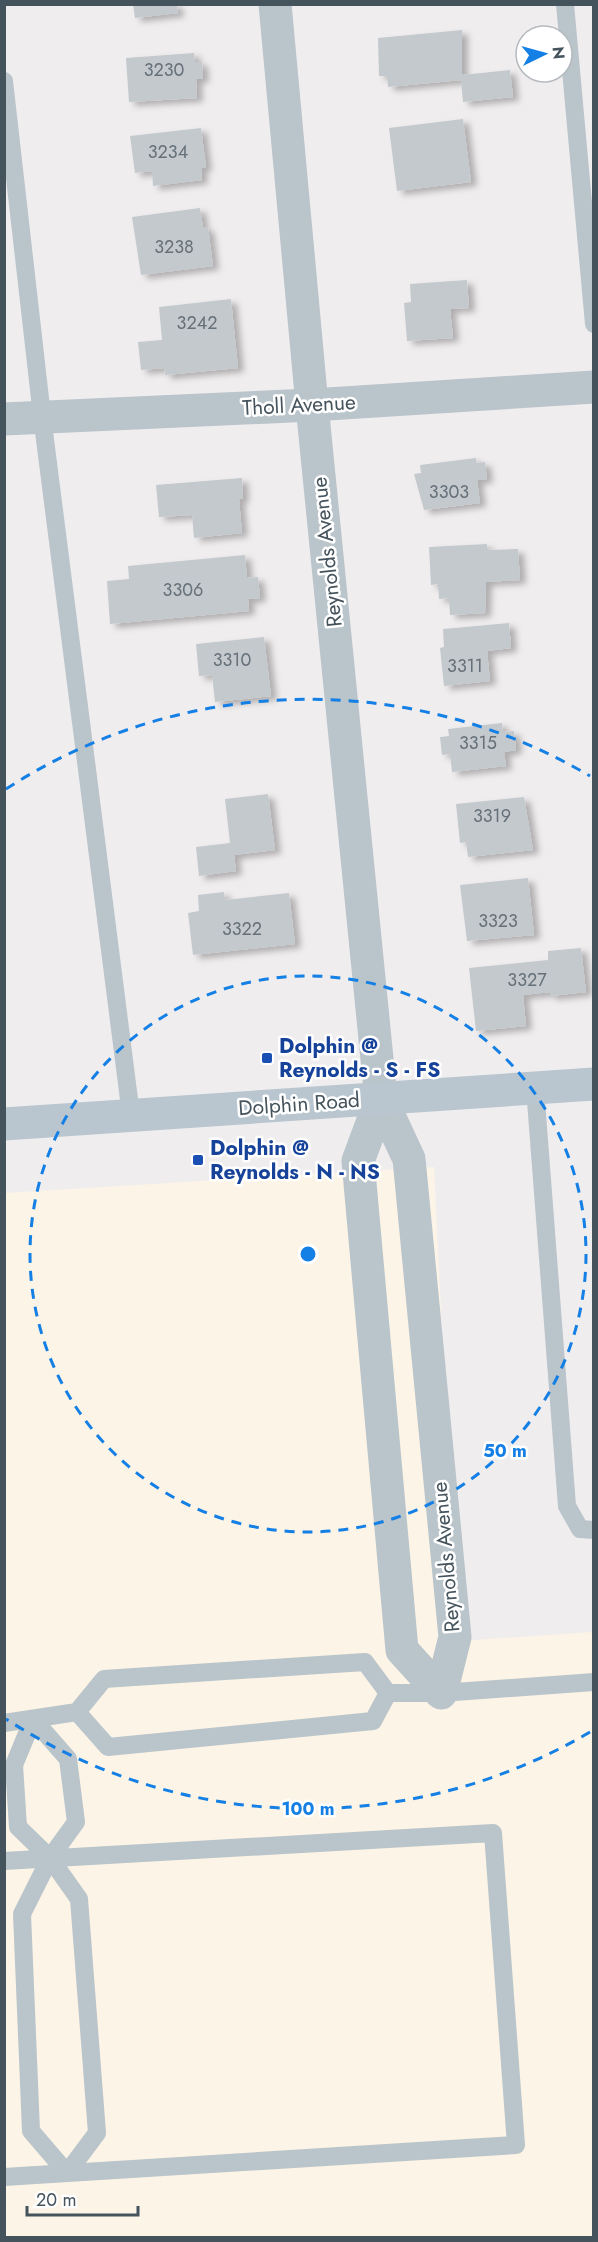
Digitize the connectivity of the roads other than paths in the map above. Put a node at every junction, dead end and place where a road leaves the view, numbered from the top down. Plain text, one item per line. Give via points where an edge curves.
1 (275, 4) edge
2 (565, 4) edge
3 (4, 81) edge
4 (594, 324) edge
5 (594, 387) edge
6 (312, 405) junction
7 (42, 416) junction
8 (4, 419) edge
9 (594, 1084) edge
10 (535, 1088) junction
11 (381, 1099) junction
12 (131, 1115) junction
13 (4, 1124) edge
14 (594, 1530) edge
15 (594, 1682) edge
16 (388, 1693) junction
17 (441, 1694) junction
18 (77, 1712) junction
19 (33, 1719) junction
20 (4, 1723) edge
21 (50, 1858) junction
22 (4, 1861) edge
23 (67, 2173) junction
24 (4, 2177) edge

1 - 6 street, Reynolds Avenue
2 - 4 lane
3 - 7 lane
5 - 6 street, Tholl Avenue
6 - 7 street, Tholl Avenue
6 - 11 street, Reynolds Avenue
7 - 8 street, Tholl Avenue
7 - 12 lane
9 - 10 main road, Dolphin Road
10 - 11 main road, Dolphin Road
10 - 14 lane via 567,1506 580,1529
11 - 12 main road, Dolphin Road
11 - 17 street, Reynolds Avenue via 409,1159 455,1637
11 - 17 street, Reynolds Avenue via 358,1161 399,1627 402,1650
12 - 13 main road, Dolphin Road
15 - 17 lane
16 - 17 lane
16 - 18 lane via 365,1662 104,1679
16 - 18 lane via 373,1721 108,1747
18 - 19 lane
19 - 20 lane
19 - 21 lane via 14,1765 18,1827
19 - 21 lane via 68,1759 75,1822
21 - 22 lane
21 - 23 lane via 22,1914 32,2131
21 - 23 lane via 79,1899 97,2133
21 - 23 lane via 493,1833 516,2145
23 - 24 lane

